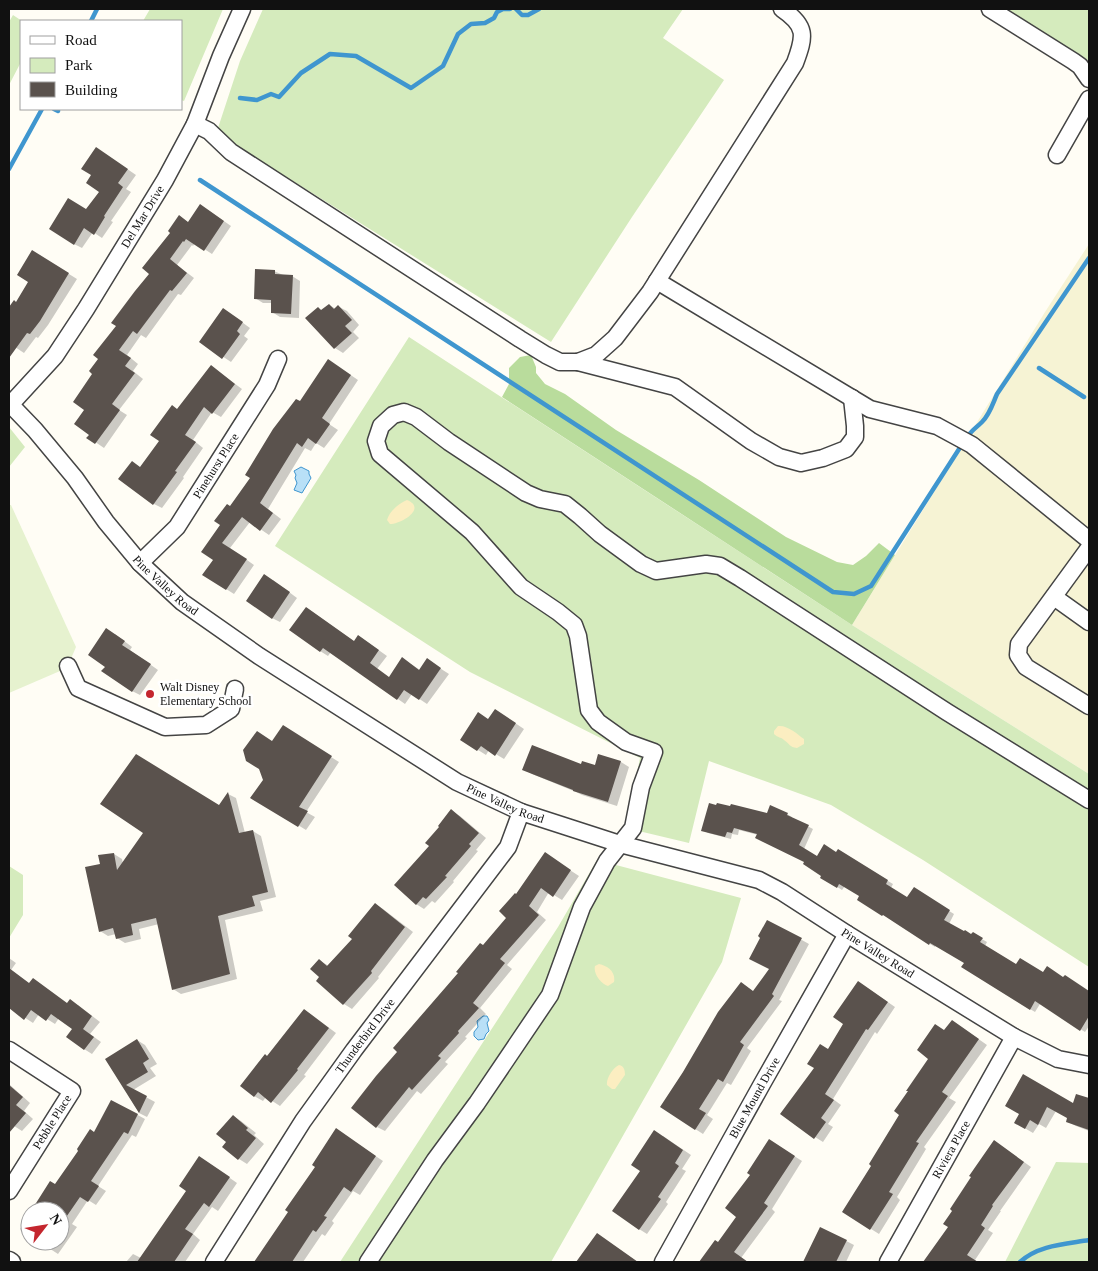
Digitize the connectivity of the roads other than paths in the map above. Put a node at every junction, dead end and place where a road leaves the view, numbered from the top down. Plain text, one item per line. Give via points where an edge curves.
1 (242, 9) edge
2 (782, 9) edge
3 (990, 9) edge
4 (1089, 79) edge
5 (1089, 99) edge
6 (195, 124) junction
7 (1056, 155) dead end
8 (657, 281) junction
9 (278, 359) dead end
10 (578, 362) junction
11 (852, 398) junction
12 (10, 404) edge
13 (1089, 540) edge
14 (1089, 548) edge
15 (140, 563) junction
16 (1054, 597) junction
17 (1089, 622) edge
18 (68, 666) dead end
19 (236, 689) dead end
20 (1089, 706) edge
21 (1089, 800) edge
22 (521, 812) junction
23 (620, 844) junction
24 (846, 934) junction
25 (1014, 1037) junction
26 (9, 1050) edge
27 (1089, 1065) edge
28 (9, 1191) edge
29 (9, 1260) edge
30 (12, 1262) edge
31 (214, 1262) edge
32 (368, 1262) edge
33 (663, 1262) edge
34 (888, 1262) edge

1 - 6 street, Del Mar Drive
2 - 8 street via 801,27 802,38 795,63
3 - 4 street via 1073,61
5 - 7 street
6 - 10 street via 209,131 231,152 527,343 560,362
6 - 12 street, Del Mar Drive via 165,180 55,356
8 - 10 street via 615,338 596,355
8 - 11 street
9 - 15 street, Pinehurst Place via 267,385 177,527
10 - 11 street via 675,386 751,441 801,463 846,449 855,437
11 - 13 street via 870,409 937,426 972,446
12 - 15 street, Pine Valley Road via 75,478
14 - 16 street
15 - 22 street, Pine Valley Road via 182,602 260,656 457,782
16 - 17 street
16 - 20 street via 1019,644 1018,654 1026,667
18 - 19 street via 78,688 165,727 206,725 231,709
21 - 23 street via 720,566 706,564 656,571 600,534 565,504 540,499 526,492 416,417 404,412 394,414 381,426 376,441 380,454 472,532 521,587 574,626 589,710 598,722 626,742 654,752 641,787 633,828
22 - 23 street, Pine Valley Road
22 - 31 street, Thunderbird Drive via 508,846 303,1121
23 - 24 street, Pine Valley Road via 759,880
23 - 32 street via 582,907 550,995
24 - 25 street, Pine Valley Road
24 - 33 street, Blue Mound Drive
25 - 27 street, Pine Valley Road via 1058,1059
25 - 34 street, Riviera Place
26 - 28 street, Pebble Place via 72,1091
29 - 30 street

